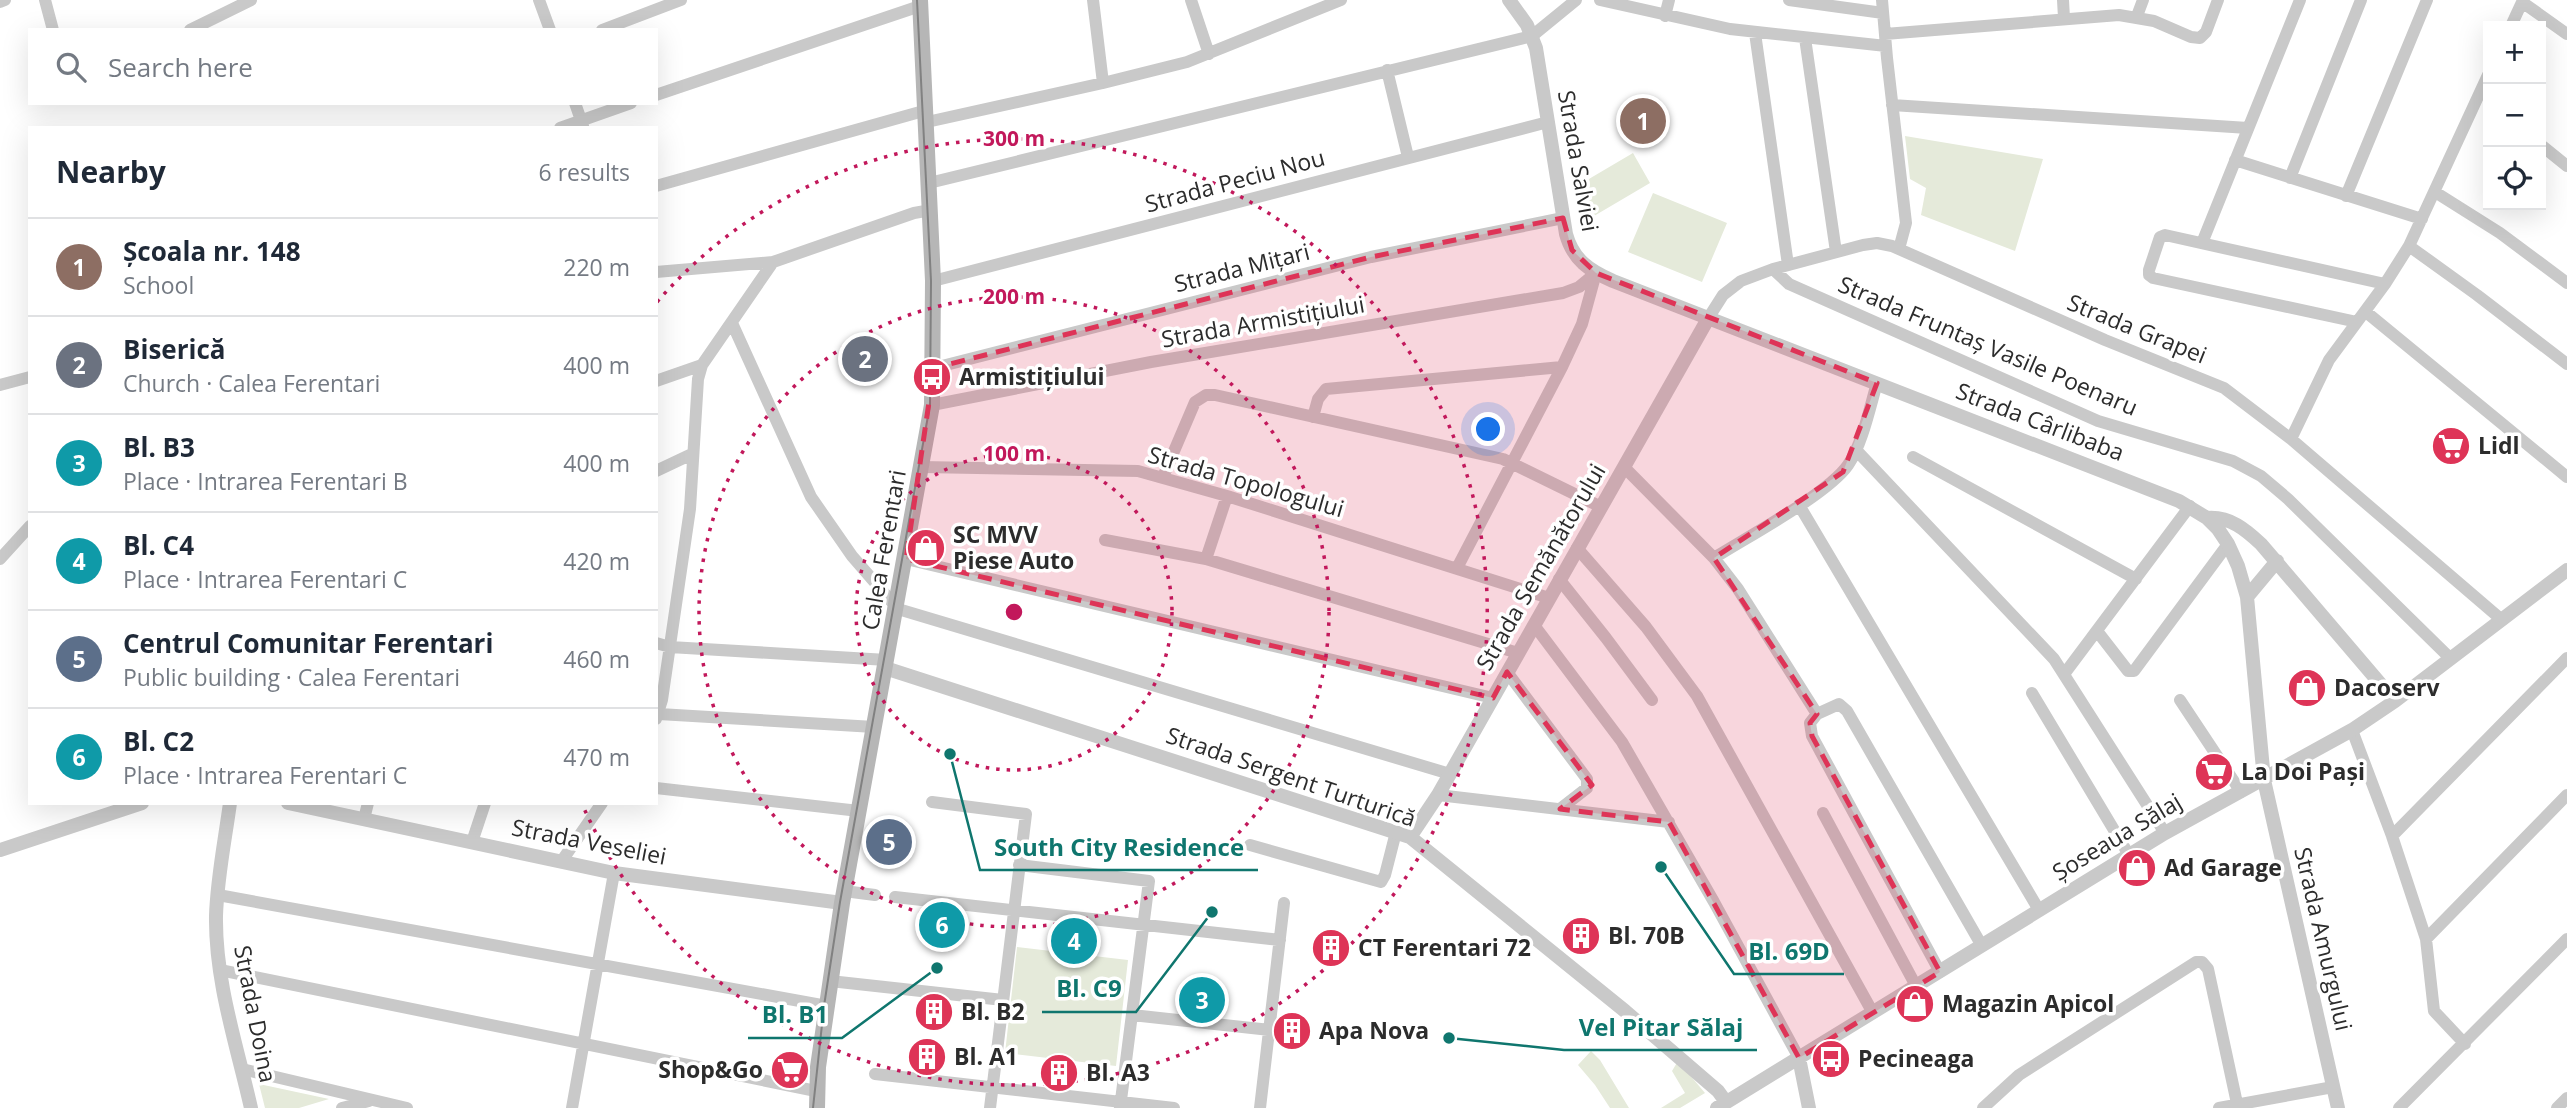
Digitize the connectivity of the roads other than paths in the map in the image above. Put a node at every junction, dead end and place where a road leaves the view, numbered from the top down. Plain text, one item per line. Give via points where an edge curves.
1 (5, 0) edge
2 (45, 0) edge
3 (251, 0) edge
4 (539, 0) edge
5 (681, 0) edge
6 (1093, 0) edge
7 (1191, 0) edge
8 (1341, 0) edge
9 (1509, 0) edge
10 (1576, 0) edge
11 (1600, 0) edge
12 (1669, 0) edge
13 (1788, 0) edge
14 (2063, 0) edge
15 (2143, 0) edge
16 (2218, 0) edge
17 (2300, 0) edge
18 (2361, 0) edge
19 (2427, 0) edge
20 (2523, 1) edge
21 (0, 2) edge
22 (920, 3) edge
23 (1883, 7) edge
24 (1665, 16) junction
25 (2137, 16) junction
26 (2064, 18) junction
27 (2513, 21) edge
28 (52, 28) edge
29 (194, 28) edge
30 (549, 28) edge
31 (607, 28) edge
32 (1755, 33) junction
33 (2567, 34) edge
34 (1532, 36) junction
35 (1805, 38) junction
36 (1885, 40) junction
37 (1209, 54) junction
38 (1387, 70) junction
39 (1103, 83) junction
40 (2484, 84) edge
41 (658, 94) edge
42 (576, 105) edge
43 (626, 105) edge
44 (1892, 105) junction
45 (927, 116) junction
46 (1548, 122) junction
47 (582, 124) edge
48 (2248, 128) junction
49 (2543, 147) edge
50 (1408, 157) junction
51 (2235, 160) junction
52 (2567, 166) edge
53 (2290, 178) junction
54 (929, 183) junction
55 (658, 185) edge
56 (2435, 192) junction
57 (2346, 195) junction
58 (930, 210) junction
59 (1563, 218) junction
60 (2422, 219) junction
61 (2202, 243) junction
62 (2409, 246) junction
63 (1899, 249) junction
64 (1836, 252) junction
65 (773, 262) junction
66 (1788, 265) junction
67 (1773, 269) junction
68 (658, 272) edge
69 (1600, 275) junction
70 (933, 281) junction
71 (2567, 283) edge
72 (2385, 284) junction
73 (1709, 317) junction
74 (2362, 317) junction
75 (732, 323) junction
76 (2567, 364) edge
77 (702, 365) junction
78 (1562, 367) junction
79 (934, 368) junction
80 (28, 378) edge
81 (658, 381) edge
82 (1877, 383) junction
83 (0, 385) edge
84 (932, 405) junction
85 (1313, 417) junction
86 (2291, 439) junction
87 (1856, 450) junction
88 (692, 454) junction
89 (1913, 457) dead end
90 (1512, 462) junction
91 (922, 467) junction
92 (1624, 467) junction
93 (658, 470) edge
94 (1163, 477) junction
95 (2567, 477) edge
96 (1227, 496) junction
97 (1799, 505) junction
98 (2190, 506) junction
99 (1601, 507) junction
100 (2207, 518) junction
101 (28, 528) edge
102 (1105, 540) dead end
103 (2228, 544) junction
104 (1577, 548) junction
105 (3, 554) edge
106 (1714, 558) junction
107 (906, 559) junction
108 (1206, 559) junction
109 (2277, 561) junction
110 (1457, 568) junction
111 (2567, 570) edge
112 (1559, 579) junction
113 (2136, 579) junction
114 (2247, 597) junction
115 (1549, 598) junction
116 (896, 608) junction
117 (2501, 620) junction
118 (1534, 625) junction
119 (2097, 631) junction
120 (658, 644) edge
121 (670, 647) junction
122 (1518, 653) junction
123 (2450, 658) junction
124 (2567, 658) edge
125 (886, 664) junction
126 (1507, 673) junction
127 (2065, 673) junction
128 (2032, 693) dead end
129 (1493, 698) junction
130 (1652, 700) dead end
131 (2180, 700) dead end
132 (2395, 701) junction
133 (658, 711) edge
134 (1816, 714) junction
135 (658, 716) edge
136 (874, 727) junction
137 (2352, 730) junction
138 (1450, 774) junction
139 (2264, 780) junction
140 (658, 788) edge
141 (2241, 792) junction
142 (1438, 795) junction
143 (2567, 795) edge
144 (932, 802) dead end
145 (136, 805) edge
146 (230, 805) edge
147 (297, 805) edge
148 (367, 805) edge
149 (484, 805) edge
150 (600, 805) edge
151 (1560, 809) junction
152 (859, 811) junction
153 (1823, 813) dead end
154 (363, 819) junction
155 (1669, 822) junction
156 (2165, 833) junction
157 (1403, 834) junction
158 (2392, 836) junction
159 (472, 842) junction
160 (1250, 845) dead end
161 (0, 850) edge
162 (2129, 855) junction
163 (561, 862) junction
164 (1019, 865) junction
165 (614, 873) junction
166 (218, 895) junction
167 (875, 895) dead end
168 (843, 897) junction
169 (895, 897) dead end
170 (1284, 903) dead end
171 (1014, 910) junction
172 (2039, 910) junction
173 (1143, 925) junction
174 (2426, 939) junction
175 (2567, 939) edge
176 (1280, 940) junction
177 (1982, 946) junction
178 (598, 965) junction
179 (220, 970) junction
180 (1940, 972) junction
181 (830, 981) junction
182 (1916, 986) junction
183 (1003, 1000) junction
184 (827, 1006) junction
185 (1873, 1013) junction
186 (1132, 1014) junction
187 (1270, 1030) junction
188 (584, 1044) junction
189 (2465, 1044) junction
190 (1799, 1058) junction
191 (242, 1069) junction
192 (875, 1074) dead end
193 (992, 1087) junction
194 (2333, 1087) junction
195 (2567, 1098) edge
196 (373, 1100) junction
197 (816, 1102) edge
198 (1121, 1105) edge
199 (1721, 1105) edge
200 (2238, 1106) edge
201 (251, 1108) edge
202 (342, 1108) edge
203 (407, 1108) edge
204 (572, 1108) edge
205 (990, 1108) edge
206 (1174, 1108) edge
207 (1260, 1108) edge
208 (1809, 1108) edge
209 (1983, 1108) edge
210 (2219, 1108) edge
211 (2338, 1108) edge
212 (2399, 1108) edge
213 (2557, 1108) edge

1 - 21 street
2 - 28 street
3 - 29 street
4 - 30 street
5 - 31 street
6 - 39 street
7 - 37 street
8 - 37 street
9 - 34 street
10 - 34 street
11 - 24 street
12 - 24 street
13 - 23 street
14 - 26 street
15 - 25 street
16 - 25 street via 2200,38
17 - 48 street
18 - 53 street
19 - 57 street
20 - 27 street
20 - 33 street
22 - 41 street
22 - 45 main road, Calea Ferentari
23 - 36 street
24 - 32 street
25 - 26 street
26 - 36 street
32 - 35 street
32 - 66 street
34 - 38 street
34 - 46 street, Strada Salviei
35 - 36 street
35 - 64 street
36 - 44 street
37 - 39 street
38 - 50 street
38 - 54 street
39 - 45 street
40 - 56 street
42 - 47 street
43 - 47 street
44 - 48 street
44 - 63 street via 1906,223
45 - 54 main road, Calea Ferentari
45 - 55 street
46 - 50 street, Strada Peciu Nou
46 - 59 street, Strada Salviei
48 - 51 street
49 - 52 street
50 - 70 street, Strada Peciu Nou
51 - 53 street
51 - 61 street
53 - 57 street
54 - 58 main road, Calea Ferentari
56 - 60 street
56 - 71 street
57 - 60 street
58 - 65 street
58 - 70 main road, Calea Ferentari
59 - 69 street, Strada Salviei via 1572,250 1582,264
59 - 79 street, Strada Mițari via 1358,261
60 - 62 street
61 - 72 street
61 - 74 street via 2160,237 2149,275
62 - 72 street
62 - 76 street
63 - 64 street, Strada Grapei via 1877,243
63 - 86 street, Strada Grapei via 2208,380 2239,397
64 - 66 street, Strada Grapei
65 - 68 street
65 - 75 street
66 - 67 street, Strada Grapei
67 - 73 street, Strada Grapei via 1735,284
67 - 123 street, Strada Fruntaș Vasile Poenaru via 1789,284 2098,421 2246,467 2288,499
69 - 73 street, Strada Cârlibaba
69 - 78 street
69 - 84 street, Strada Armistițiului via 1563,293 1151,362
70 - 79 main road, Calea Ferentari
72 - 74 street
73 - 82 street, Strada Cârlibaba
73 - 92 street, Strada Semănătorului
74 - 86 street via 2329,360
74 - 95 street
75 - 77 street
75 - 116 street via 811,497
77 - 81 street
77 - 88 street
78 - 85 street via 1326,388
78 - 90 street
79 - 84 main road, Calea Ferentari
80 - 83 street
82 - 87 street
82 - 98 street, Strada Cârlibaba
84 - 91 main road, Calea Ferentari
85 - 90 street
85 - 94 street via 1215,395 1200,397
86 - 117 street, Strada Grapei
87 - 97 street via 1843,472
87 - 127 street
88 - 93 street
88 - 121 street via 690,509
89 - 113 street
90 - 99 street
90 - 110 street
91 - 94 street, Strada Topologului via 1124,470
91 - 107 main road, Calea Ferentari
92 - 99 street, Strada Semănătorului
92 - 106 street
94 - 96 street, Strada Topologului
96 - 108 street
96 - 110 street, Strada Topologului
97 - 106 street
97 - 172 street
98 - 100 street, Strada Cârlibaba
98 - 113 street
99 - 104 street, Strada Semănătorului
100 - 103 street, Strada Amurgului
100 - 109 street, Strada Cârlibaba via 2235,523
101 - 105 street
102 - 108 street
103 - 114 street, Strada Amurgului
103 - 119 street via 2134,671 2128,671
104 - 112 street, Strada Semănătorului
104 - 185 street via 1697,696
106 - 134 street
107 - 116 main road, Calea Ferentari
107 - 129 street
108 - 122 street
109 - 114 street
109 - 132 street, Strada Cârlibaba
110 - 115 street, Strada Topologului
111 - 117 street, Șoseaua Sălaj
112 - 115 street, Strada Semănătorului
112 - 130 street
113 - 119 street
114 - 139 street, Strada Amurgului
115 - 118 street, Strada Semănătorului
116 - 125 main road, Calea Ferentari
116 - 138 street
117 - 123 street, Șoseaua Sălaj
118 - 122 street, Strada Semănătorului
118 - 155 street via 1622,742
119 - 127 street
120 - 121 street, Strada Sergent Turturică
121 - 125 street, Strada Sergent Turturică
121 - 133 street
122 - 126 street, Strada Semănătorului
123 - 132 street, Șoseaua Sălaj
124 - 158 street
125 - 136 main road, Calea Ferentari
125 - 157 street, Strada Sergent Turturică
126 - 129 street, Strada Semănătorului
126 - 151 street via 1587,779 1587,788
127 - 156 street
128 - 162 street
129 - 138 street, Strada Semănătorului
131 - 141 street
132 - 137 street, Șoseaua Sălaj
134 - 177 street via 1839,704 1847,711
134 - 180 street via 1810,723 1812,736
135 - 136 street
136 - 152 main road, Calea Ferentari
137 - 139 street, Șoseaua Sălaj
137 - 158 street
138 - 142 street, Strada Semănătorului
139 - 141 street, Șoseaua Sălaj
139 - 194 street, Strada Amurgului
140 - 152 street
141 - 156 street, Șoseaua Sălaj
142 - 151 street
142 - 157 street, Strada Semănătorului
143 - 174 street
144 - 164 street via 1026,814
145 - 161 street
146 - 166 street, Strada Doina
147 - 154 street, Strada Veseliei
148 - 154 street
149 - 159 street
150 - 163 street
151 - 155 street
152 - 168 main road, Calea Ferentari
153 - 182 street
154 - 159 street, Strada Veseliei
155 - 190 street
156 - 162 street, Șoseaua Sălaj
157 - 160 street via 1381,882
157 - 199 street, Strada Sergent Turturică via 1636,1020 1718,1091
158 - 174 street
159 - 163 street, Strada Veseliei
162 - 172 street, Șoseaua Sălaj
163 - 165 street, Strada Veseliei
164 - 171 street
164 - 173 street via 1149,881
165 - 168 street, Strada Veseliei
165 - 178 street
166 - 178 street
166 - 179 street, Strada Doina
167 - 168 street
168 - 181 main road, Calea Ferentari
169 - 171 street
170 - 176 street
171 - 173 street
171 - 183 street
172 - 177 street, Șoseaua Sălaj
173 - 176 street
173 - 186 street
174 - 189 street via 2434,1011
175 - 189 street
176 - 187 street
177 - 180 street, Șoseaua Sălaj
178 - 184 street
178 - 188 street
179 - 188 street
179 - 191 street, Strada Doina
180 - 182 street, Șoseaua Sălaj
181 - 183 street
181 - 184 main road, Calea Ferentari
182 - 185 street, Șoseaua Sălaj
183 - 193 street
184 - 197 main road, Calea Ferentari
185 - 190 street, Șoseaua Sălaj
186 - 187 street
186 - 198 street
187 - 207 street
188 - 197 street
188 - 204 street
189 - 212 street
190 - 199 street, Șoseaua Sălaj
190 - 208 street
191 - 196 street
191 - 201 street, Strada Doina
192 - 193 street
193 - 198 street
193 - 205 street
194 - 200 street
194 - 211 street, Strada Amurgului
195 - 213 street
196 - 202 street
196 - 203 street
198 - 206 street
200 - 209 street via 2208,969 2196,962 2019,1075
200 - 210 street

